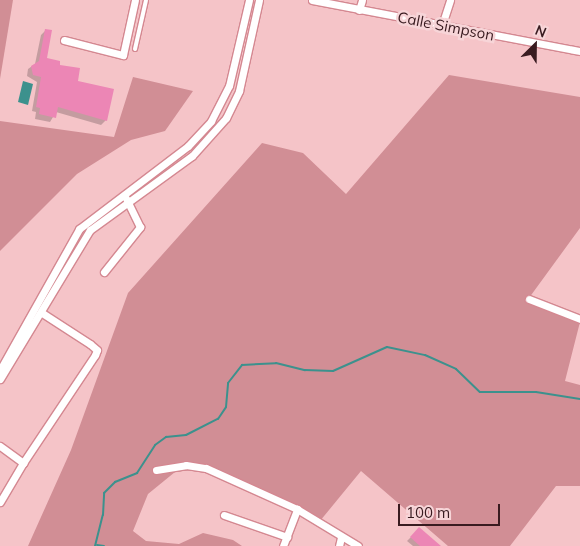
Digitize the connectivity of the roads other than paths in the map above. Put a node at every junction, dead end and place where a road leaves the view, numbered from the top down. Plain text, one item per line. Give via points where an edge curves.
1 (135, 0) edge
2 (146, 0) edge
3 (249, 0) edge
4 (260, 0) edge
5 (312, 0) edge
6 (362, 0) edge
7 (450, 0) edge
8 (359, 10) junction
9 (442, 25) junction
10 (64, 40) dead end
11 (135, 49) dead end
12 (580, 51) edge
13 (235, 60) junction
14 (246, 62) junction
15 (123, 194) junction
16 (128, 201) junction
17 (104, 272) dead end
18 (529, 298) dead end
19 (42, 313) junction
20 (580, 319) edge
21 (26, 322) junction
22 (34, 326) junction
23 (0, 370) edge
24 (0, 379) edge
25 (0, 446) edge
26 (24, 462) junction
27 (156, 470) dead end
28 (0, 502) edge
29 (297, 509) junction
30 (224, 515) dead end
31 (287, 537) junction
32 (342, 537) junction
33 (283, 546) edge
34 (339, 546) edge
35 (358, 546) edge

1 - 10 street via 123,55
2 - 11 lane
3 - 13 street
4 - 14 street
5 - 8 street, Calle Simpson
6 - 8 street
7 - 9 street
8 - 9 street, Calle Simpson
9 - 12 street, Calle Simpson
13 - 14 street
13 - 15 street via 223,100 199,136
14 - 16 street via 236,99 214,134 192,156
15 - 16 street
15 - 21 street via 79,229
16 - 17 street via 140,227
16 - 19 street via 90,230
18 - 20 street
19 - 22 street
19 - 26 street via 97,350
21 - 22 street
21 - 23 street
22 - 24 street
25 - 26 street
26 - 28 street
27 - 29 street via 186,465 206,468
29 - 31 street
29 - 32 street
30 - 31 street
31 - 33 street
32 - 34 street
32 - 35 street

